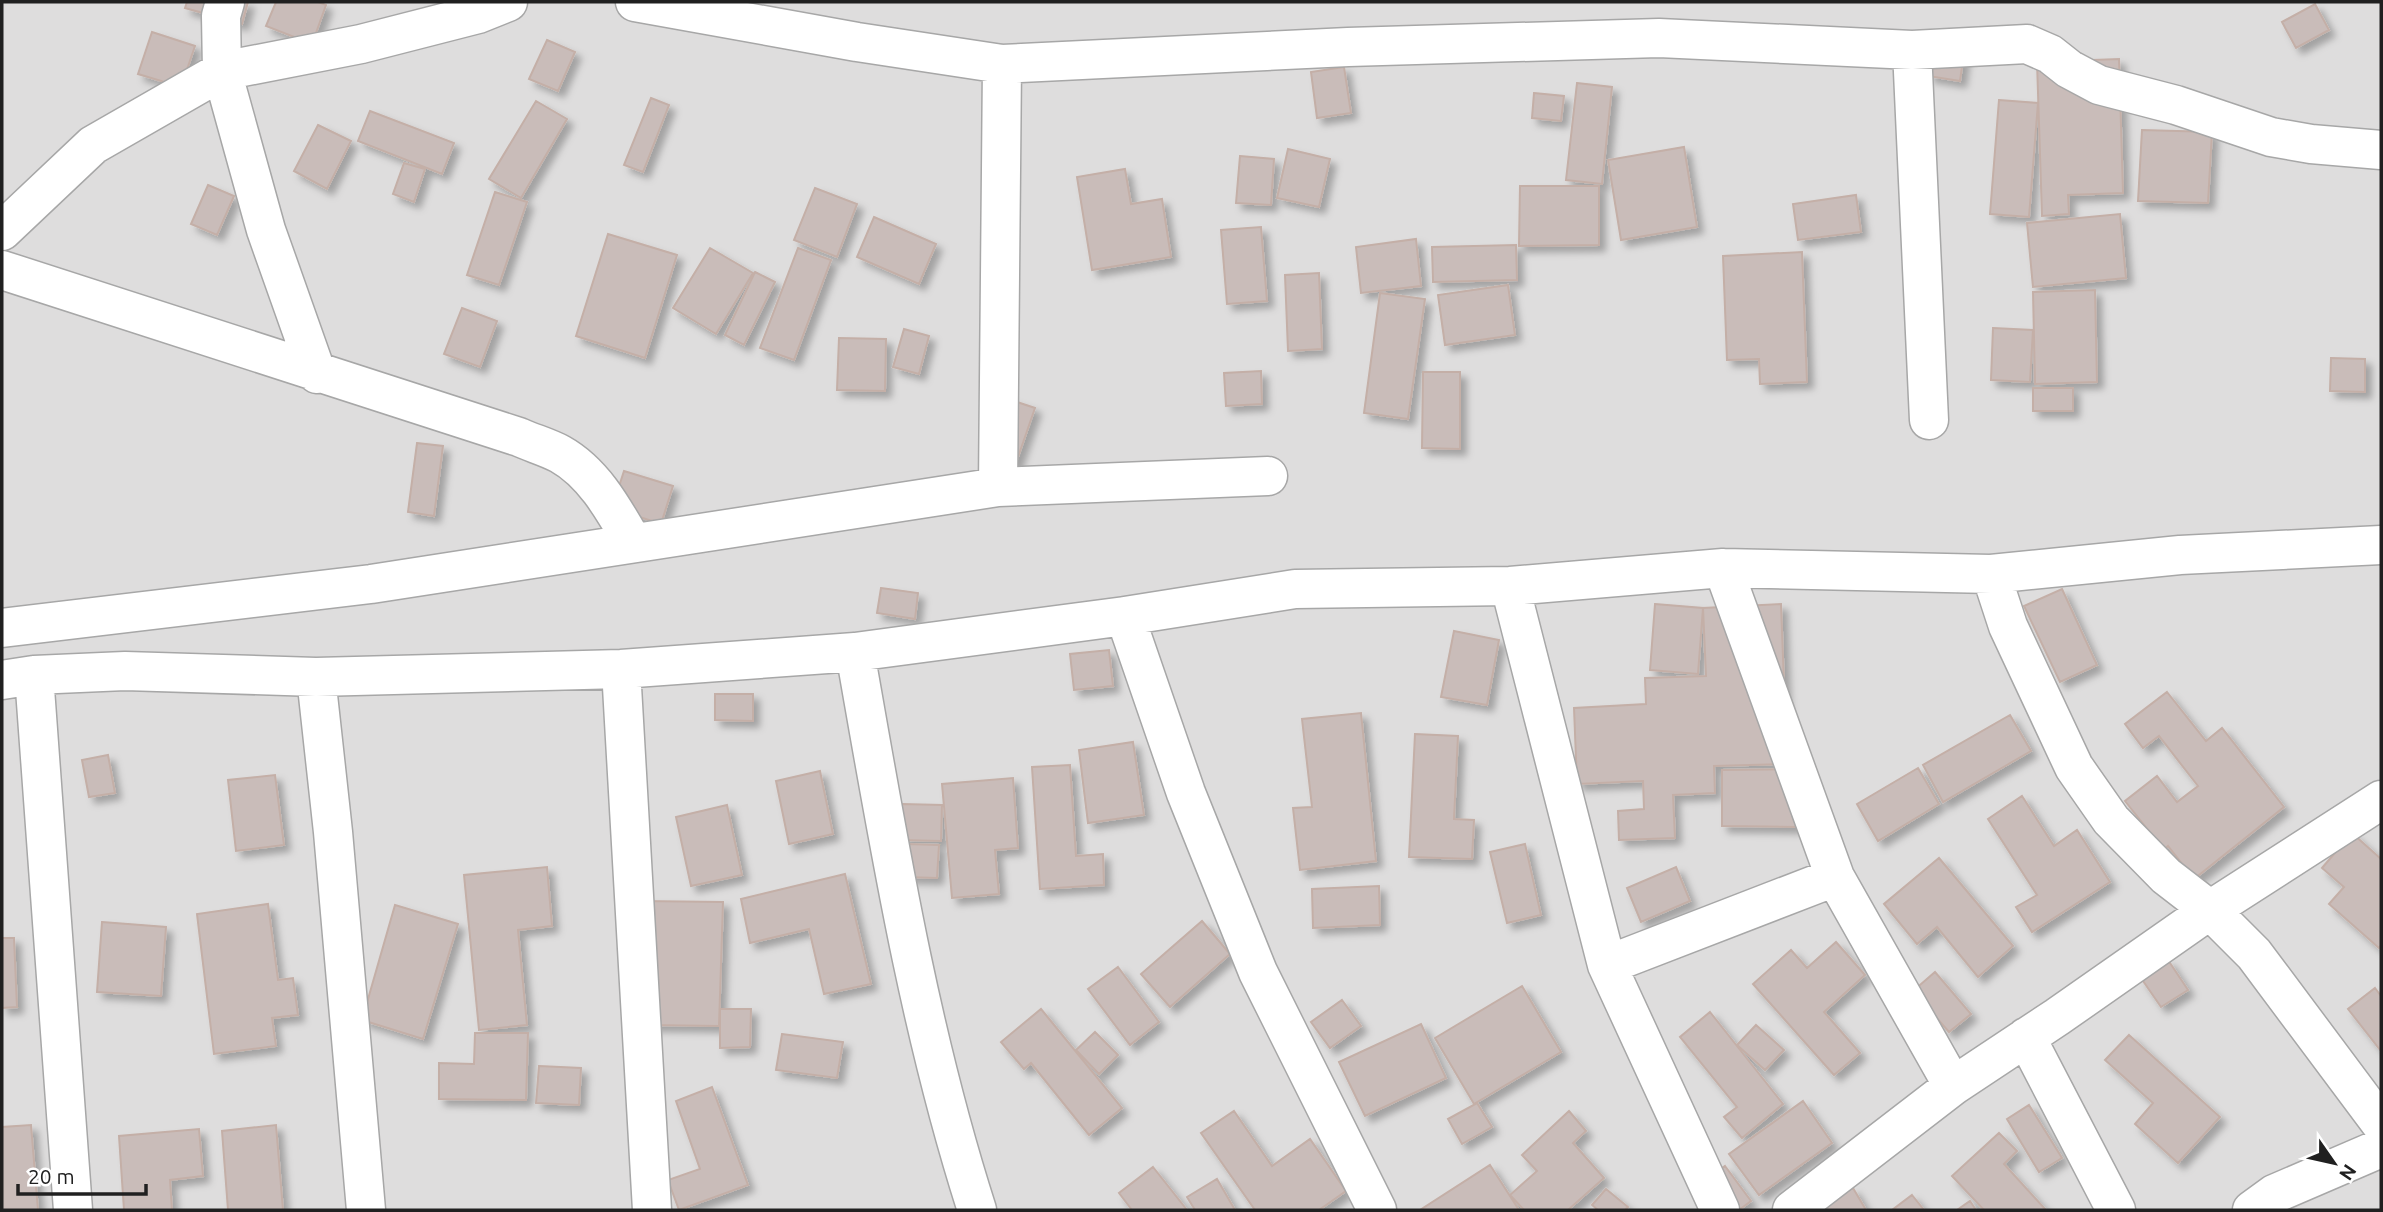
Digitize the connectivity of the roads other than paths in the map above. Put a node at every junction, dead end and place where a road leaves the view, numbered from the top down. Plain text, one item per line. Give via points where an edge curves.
1 (508, 2) edge
2 (635, 2) edge
3 (220, 7) edge
4 (1912, 50) junction
5 (1002, 64) junction
6 (222, 71) junction
7 (2381, 150) edge
8 (2, 230) edge
9 (2, 271) edge
10 (317, 374) junction
11 (1929, 420) dead end
12 (1268, 476) dead end
13 (998, 487) junction
14 (633, 543) junction
15 (2381, 545) edge
16 (1723, 568) junction
17 (1991, 574) junction
18 (1510, 586) junction
19 (1125, 616) junction
20 (2, 628) edge
21 (855, 652) junction
22 (621, 669) junction
23 (316, 677) junction
24 (18, 678) edge
25 (2381, 800) edge
26 (1835, 877) junction
27 (2210, 910) junction
28 (1607, 965) junction
29 (2026, 1037) junction
30 (1952, 1086) junction
31 (2381, 1124) edge
32 (2381, 1148) edge
33 (73, 1210) edge
34 (366, 1210) edge
35 (652, 1210) edge
36 (977, 1210) edge
37 (1377, 1210) edge
38 (1720, 1210) edge
39 (1792, 1210) edge
40 (2116, 1210) edge
41 (2252, 1210) edge

1 - 6 street via 361,44
2 - 5 street
3 - 6 street
4 - 5 street via 1659,38
4 - 7 street via 2027,44 2099,85 2271,137
4 - 11 street
5 - 13 street
6 - 8 street via 93,145
6 - 10 street via 266,230
9 - 10 street
10 - 14 street via 559,454 595,484
12 - 13 street
13 - 14 street
14 - 20 street via 371,584
15 - 17 street via 2180,555
16 - 17 street
16 - 18 street
16 - 26 street
17 - 27 street via 2008,626 2074,767 2111,820 2166,876
18 - 19 street via 1295,589
18 - 28 street
19 - 21 street
19 - 37 street via 1186,793 1258,972
21 - 22 street
21 - 36 street via 894,877 954,1139
22 - 23 street
22 - 35 street
23 - 24 street via 125,671
23 - 34 street
24 - 33 street
25 - 27 street
26 - 28 street
26 - 30 street
27 - 29 street
27 - 31 street via 2254,954
28 - 38 street
29 - 30 street
29 - 40 street
30 - 39 street
32 - 41 street via 2274,1194

